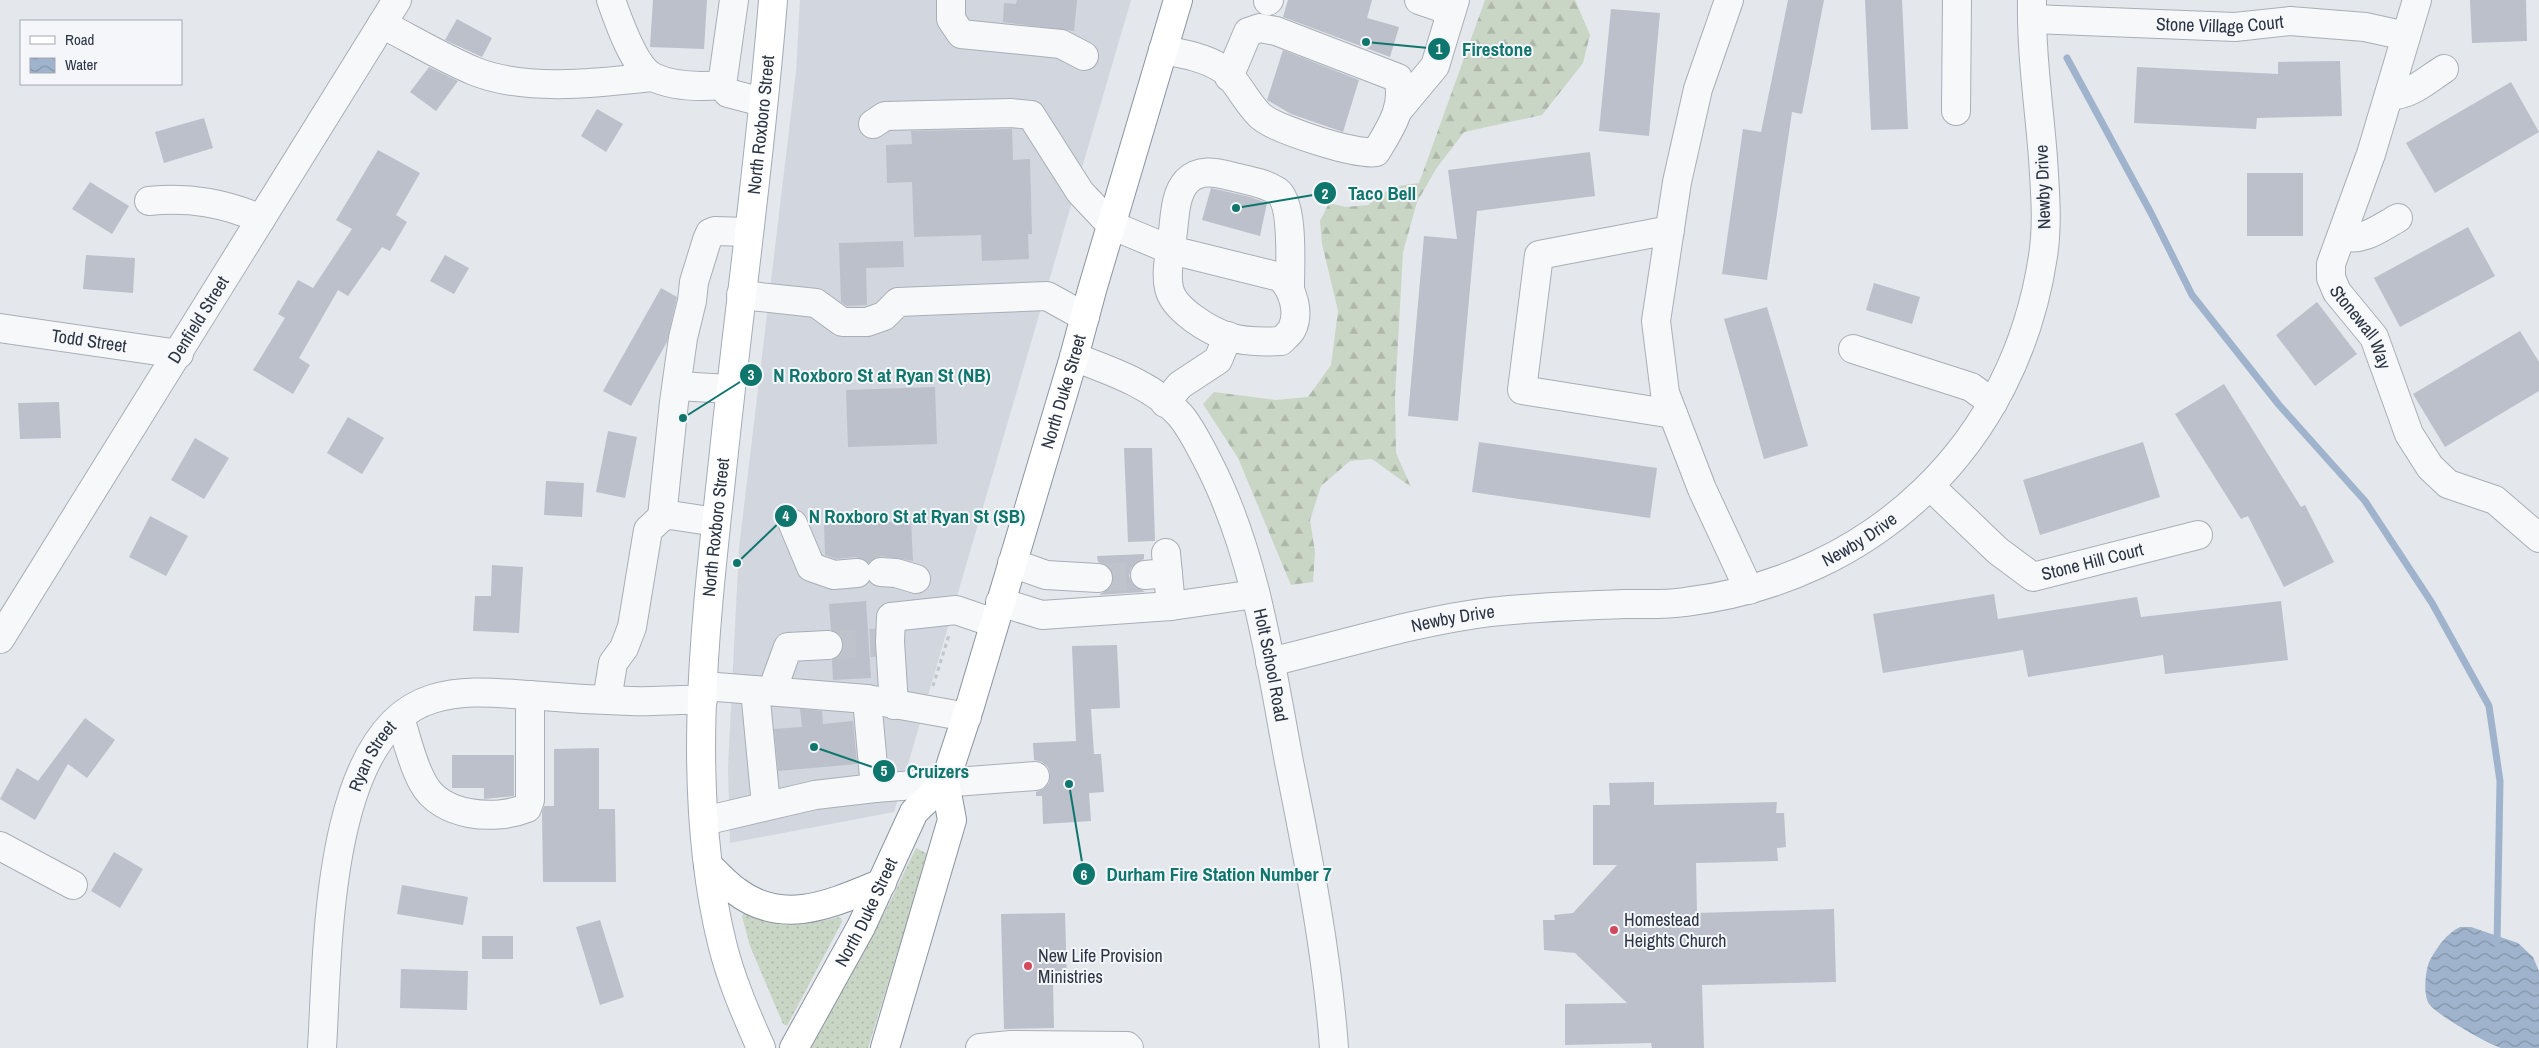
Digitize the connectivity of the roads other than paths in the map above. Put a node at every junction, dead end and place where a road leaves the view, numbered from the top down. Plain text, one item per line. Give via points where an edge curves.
1 (398, 0) edge
2 (611, 0) edge
3 (734, 0) edge
4 (773, 0) edge
5 (950, 0) edge
6 (1178, 0) edge
7 (1419, 0) edge
8 (1729, 0) edge
9 (1958, 0) edge
10 (2417, 0) edge
11 (1453, 5) edge
12 (2032, 10) edge
13 (382, 24) junction
14 (2406, 36) junction
15 (1163, 50) junction
16 (1084, 56) dead end
17 (2444, 69) dead end
18 (652, 77) junction
19 (1229, 77) junction
20 (722, 85) junction
21 (2389, 95) junction
22 (762, 102) junction
23 (1400, 108) junction
24 (1956, 111) dead end
25 (873, 124) dead end
26 (150, 200) dead end
27 (2398, 218) dead end
28 (261, 219) junction
29 (1111, 225) junction
30 (1670, 230) junction
31 (748, 232) junction
32 (2343, 236) junction
33 (1171, 250) junction
34 (1290, 286) junction
35 (740, 295) junction
36 (1085, 317) junction
37 (0, 328) edge
38 (1228, 336) junction
39 (1853, 349) dead end
40 (178, 354) junction
41 (1074, 357) junction
42 (677, 386) junction
43 (730, 389) junction
44 (1165, 403) junction
45 (1993, 403) junction
46 (1673, 414) junction
47 (1930, 486) junction
48 (662, 517) junction
49 (716, 522) junction
50 (793, 524) dead end
51 (2198, 535) dead end
52 (2539, 538) edge
53 (1012, 563) junction
54 (1160, 567) dead end
55 (1098, 578) tunnel mouth
56 (916, 579) dead end
57 (1749, 590) junction
58 (1255, 594) junction
59 (1171, 606) junction
60 (997, 612) junction
61 (0, 639) edge
62 (828, 645) tunnel mouth
63 (1270, 662) junction
64 (764, 690) junction
65 (703, 693) junction
66 (530, 695) junction
67 (867, 699) junction
68 (607, 700) junction
69 (894, 705) junction
70 (967, 717) junction
71 (400, 718) junction
72 (1035, 776) dead end
73 (945, 782) junction
74 (875, 788) junction
75 (766, 805) junction
76 (704, 821) junction
77 (0, 846) edge
78 (708, 865) junction
79 (882, 882) junction
80 (73, 885) dead end
81 (1040, 1047) edge
82 (1087, 1047) edge
83 (322, 1048) edge
84 (761, 1048) edge
85 (794, 1048) edge
86 (885, 1048) edge
87 (980, 1048) edge
88 (1128, 1048) edge
89 (1334, 1048) edge

1 - 13 street, Denfield Street
2 - 18 street via 633,55
3 - 20 street
4 - 22 main road, North Roxboro Street
5 - 16 street via 951,19 961,34 1061,44
6 - 15 main road, North Duke Street
7 - 11 street
8 - 30 street via 1698,90 1677,182
9 - 24 street
10 - 14 street, Stonewall Way
11 - 23 street via 1435,66
12 - 14 street, Stone Village Court via 2235,27 2290,21 2366,27
12 - 45 street, Newby Drive via 2046,192 2044,254 2035,299 2015,357
13 - 18 street via 475,72 504,80 599,83
13 - 28 street, Denfield Street
14 - 21 street, Stonewall Way
15 - 19 street via 1197,56 1224,69
15 - 29 main road, North Duke Street
17 - 21 street via 2405,93
18 - 20 street via 696,88
19 - 23 street via 1263,118 1322,142 1367,154 1376,152
19 - 23 street via 1248,32 1260,28 1276,31 1398,78 1402,90
20 - 22 street via 728,93
21 - 32 street, Stonewall Way
22 - 31 main road, North Roxboro Street
25 - 29 street via 885,116 1032,115 1080,192
26 - 28 street via 210,201
27 - 32 street via 2365,236 2354,239
28 - 40 street, Denfield Street
29 - 33 street
29 - 36 main road, North Duke Street
30 - 46 street via 1656,321 1665,393
30 - 46 street via 1539,255 1522,390
31 - 35 main road, North Roxboro Street
31 - 42 street via 715,231 706,240 694,282
32 - 52 street, Stonewall Way via 2331,264 2331,278 2337,292 2374,337 2409,434 2425,459 2448,484 2495,500
33 - 34 street via 1280,277
33 - 34 street via 1177,198 1187,181 1200,173 1215,172 1267,186 1279,192 1289,222
33 - 38 street via 1169,288 1177,305
34 - 38 street via 1295,305 1292,329 1281,341 1263,342
35 - 36 street via 816,303 842,322 867,322 884,316 898,302 1047,296
35 - 43 main road, North Roxboro Street
36 - 41 main road, North Duke Street
37 - 40 street, Todd Street
38 - 44 street via 1218,360 1180,385
39 - 45 street via 1970,388
40 - 61 street, Denfield Street
41 - 44 street, Holt School Road via 1123,376
41 - 53 main road, North Duke Street
42 - 43 street
42 - 48 street
43 - 49 main road, North Roxboro Street
44 - 58 street, Holt School Road via 1190,428 1217,479
45 - 47 street, Newby Drive via 1950,466
46 - 57 street via 1702,489
47 - 51 street, Stone Hill Court via 1998,551 2033,577
47 - 57 street, Newby Drive via 1872,536 1818,566
48 - 49 street via 670,515
48 - 68 street via 648,530 632,627 624,648 613,663
49 - 65 main road, North Roxboro Street
50 - 56 street via 811,567 834,575 896,573
53 - 55 street via 1046,575
53 - 60 main road, North Duke Street
54 - 59 street
57 - 63 street, Newby Drive via 1684,602 1547,606 1486,613
58 - 59 street
58 - 63 street, Holt School Road
59 - 60 street via 1042,615
60 - 69 street via 956,610 891,617
60 - 70 main road, North Duke Street
62 - 64 street via 788,647
63 - 89 street, Holt School Road via 1323,940
64 - 65 street, Ryan Street
64 - 67 street, Ryan Street
64 - 75 street
65 - 68 street, Ryan Street
65 - 76 main road, North Roxboro Street
66 - 68 street, Ryan Street
66 - 71 street, Ryan Street via 486,692 449,695 430,699
66 - 71 street via 530,800 527,808 516,812 474,814 432,796 422,782
67 - 69 street, Ryan Street
67 - 74 street
69 - 70 street, Ryan Street
70 - 73 main road, North Duke Street
71 - 83 street, Ryan Street via 368,756 343,826 332,891
72 - 73 street
73 - 74 street
73 - 79 main road, North Duke Street via 914,812
73 - 86 main road, North Duke Street via 952,820
74 - 75 street
75 - 76 street
76 - 78 main road, North Roxboro Street
77 - 80 street
78 - 79 main road via 736,892 787,910 829,905
78 - 84 main road, North Roxboro Street via 723,946 742,1006
79 - 85 main road, North Duke Street
81 - 82 street
81 - 87 street
82 - 88 street

